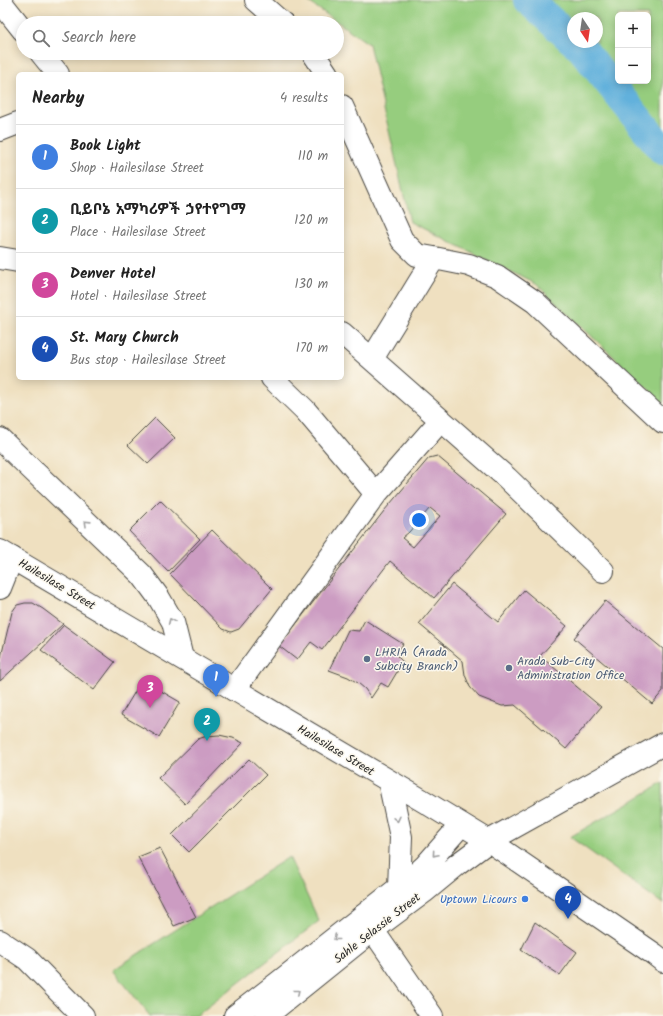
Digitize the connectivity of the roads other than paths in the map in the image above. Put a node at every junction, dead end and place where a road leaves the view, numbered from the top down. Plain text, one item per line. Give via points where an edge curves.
1 (256, 0) edge
2 (0, 1) edge
3 (274, 16) edge
4 (16, 21) edge
5 (47, 60) edge
6 (318, 60) edge
7 (56, 72) edge
8 (326, 72) edge
9 (344, 110) edge
10 (16, 124) edge
11 (0, 130) edge
12 (0, 258) edge
13 (434, 258) junction
14 (16, 261) edge
15 (344, 335) edge
16 (372, 359) junction
17 (274, 380) edge
18 (441, 420) junction
19 (663, 422) edge
20 (0, 439) edge
21 (376, 494) junction
22 (6, 554) edge
23 (603, 571) dead end
24 (0, 588) edge
25 (182, 658) junction
26 (234, 690) junction
27 (663, 744) edge
28 (389, 781) junction
29 (461, 825) junction
30 (489, 841) junction
31 (399, 888) junction
32 (368, 923) junction
33 (0, 941) edge
34 (663, 961) edge
35 (83, 1016) edge
36 (235, 1016) edge
37 (266, 1016) edge
38 (432, 1016) edge

1 - 3 street
2 - 4 street
5 - 7 street
6 - 8 street
9 - 13 street via 402,240 417,254
10 - 11 street
12 - 14 street
13 - 16 street
13 - 19 street via 469,265 497,276 535,302
15 - 16 street
16 - 18 street
17 - 21 street via 305,410
18 - 21 street
18 - 23 street via 507,478
25 -> 20 street via 173,622 160,598 142,575
21 - 26 street
22 - 24 street
22 - 25 street, Hailesilase Street
25 - 26 street, Hailesilase Street
26 - 28 street, Hailesilase Street
27 - 30 street, Sahle Selassie Street
28 - 29 street, Hailesilase Street
28 -> 31 street via 401,836
29 - 30 street, Hailesilase Street
29 -> 31 street via 426,866
30 - 32 street, Sahle Selassie Street via 424,892
30 - 34 street, Hailesilase Street
31 - 32 street
32 -> 36 street
37 -> 32 street, Sahle Selassie Street
32 - 38 street
33 - 35 street via 27,959

